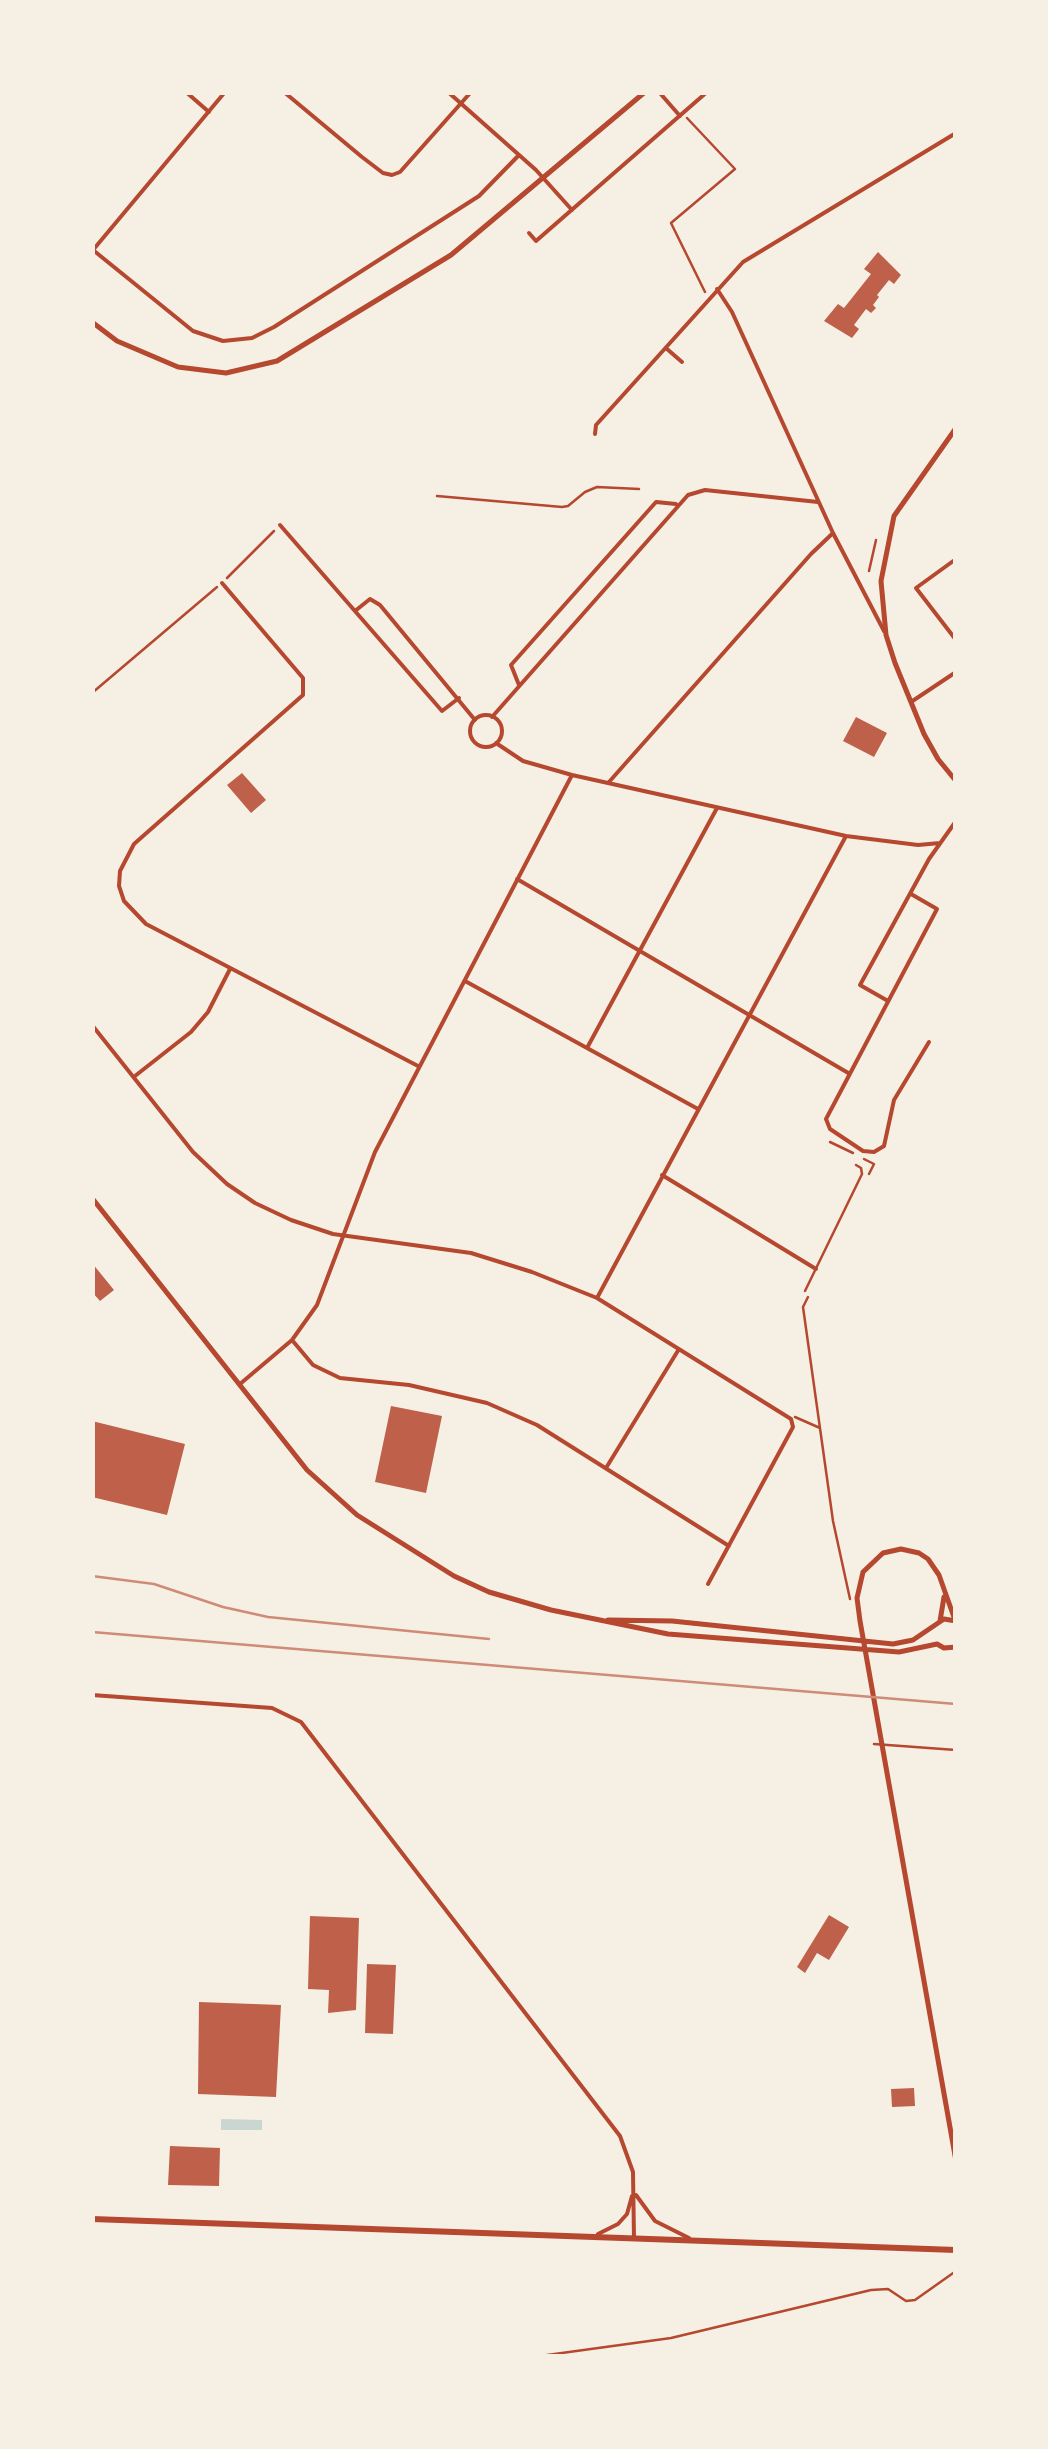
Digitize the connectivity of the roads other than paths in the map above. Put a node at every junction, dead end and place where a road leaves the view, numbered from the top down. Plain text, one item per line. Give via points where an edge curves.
1 (186, 92) edge
2 (225, 92) edge
3 (284, 92) edge
4 (448, 92) edge
5 (471, 92) edge
6 (659, 92) edge
7 (708, 92) edge
8 (639, 94) edge
9 (461, 104) junction
10 (210, 112) junction
11 (680, 116) junction
12 (956, 134) edge
13 (519, 155) junction
14 (544, 178) junction
15 (572, 210) junction
16 (528, 233) dead end
17 (93, 250) edge
18 (717, 289) junction
19 (92, 322) edge
20 (666, 348) junction
21 (682, 362) dead end
22 (956, 428) edge
23 (595, 434) dead end
24 (639, 489) dead end
25 (436, 496) dead end
26 (818, 502) junction
27 (679, 504) junction
28 (280, 524) road end
29 (833, 533) junction
30 (956, 559) edge
31 (222, 583) road end
32 (356, 611) junction
33 (886, 635) junction
34 (956, 640) edge
35 (956, 672) edge
36 (519, 684) junction
37 (459, 698) junction
38 (911, 702) junction
39 (492, 717) junction
40 (476, 720) junction
41 (496, 743) junction
42 (572, 775) junction
43 (956, 781) edge
44 (609, 782) junction
45 (717, 808) junction
46 (956, 821) edge
47 (846, 836) junction
48 (940, 842) junction
49 (518, 879) junction
50 (911, 894) junction
51 (639, 948) junction
52 (230, 969) junction
53 (464, 980) junction
54 (888, 1001) junction
55 (749, 1013) junction
56 (92, 1025) edge
57 (929, 1042) dead end
58 (587, 1048) junction
59 (418, 1066) junction
60 (850, 1074) junction
61 (134, 1077) junction
62 (698, 1109) junction
63 (856, 1166) dead end
64 (662, 1175) junction
65 (92, 1198) edge
66 (345, 1236) junction
67 (816, 1268) junction
68 (807, 1293) road end
69 (596, 1298) junction
70 (292, 1340) junction
71 (679, 1349) junction
72 (238, 1384) junction
73 (606, 1468) junction
74 (729, 1546) junction
75 (708, 1584) dead end
76 (945, 1594) junction
77 (604, 1620) junction
78 (956, 1620) edge
79 (940, 1621) junction
80 (934, 1628) junction
81 (938, 1644) junction
82 (956, 1647) edge
83 (92, 1695) edge
84 (878, 1744) junction
85 (956, 1750) edge
86 (956, 2161) edge
87 (634, 2191) junction
88 (92, 2219) edge
89 (592, 2237) junction
90 (634, 2239) junction
91 (693, 2241) junction
92 (956, 2250) edge

1 - 10 street
2 - 10 street
3 - 9 street via 383,173 399,173
4 - 9 street
5 - 9 street
6 - 11 street
7 - 11 street
8 - 14 street
9 - 13 street
10 - 17 street
11 - 15 street
12 - 18 street via 755,252
13 - 14 street
13 - 17 street via 479,196 252,338 228,341 196,332
14 - 15 street
14 - 19 street via 451,255 313,342 255,368 211,373 178,367 117,342
15 - 16 street via 536,241
18 - 20 street
18 - 26 street
20 - 21 street
20 - 23 street
22 - 33 street via 894,516 881,570
24 - 25 street via 597,487 562,507
26 - 27 street via 705,490
26 - 29 street
27 - 36 street
27 - 36 street via 656,502 510,666
28 - 32 street
29 - 33 street
29 - 44 street
30 - 34 street via 916,588
31 - 52 street via 304,678 303,696 134,844 119,886 146,924
32 - 37 street via 370,599 380,605
32 - 37 street via 442,711
33 - 38 street
35 - 38 street
36 - 39 street
37 - 40 street
38 - 43 street
39 - 40 street
39 - 41 street via 502,729
40 - 41 street via 473,740
41 - 42 street via 523,761
42 - 44 street
42 - 49 street
44 - 45 street
45 - 47 street
45 - 51 street
46 - 48 street
47 - 48 street
47 - 55 street
48 - 50 street
49 - 51 street
49 - 53 street
50 - 54 street via 937,909
50 - 54 street via 860,984
51 - 55 street
51 - 58 street
52 - 59 street
52 - 61 street via 191,1032
53 - 58 street
53 - 59 street
54 - 60 street
55 - 60 street
55 - 62 street
56 - 61 street
57 - 60 street via 894,1100 884,1146 874,1152 828,1126
58 - 62 street
59 - 66 street via 375,1152
61 - 66 street via 227,1184 291,1220
62 - 64 street
63 - 67 street via 862,1174
64 - 67 street
64 - 69 street
65 - 72 street
66 - 69 street via 471,1253
66 - 70 street via 317,1306
67 - 68 street
69 - 71 street
70 - 72 street
70 - 73 street via 326,1373 487,1403
71 - 73 street
71 - 74 street via 791,1419 793,1427
72 - 77 street via 323,1486 404,1547 489,1592
73 - 74 street
74 - 75 street
76 - 78 street
76 - 79 street
76 - 84 street via 928,1559 911,1550 883,1553 862,1572 860,1621
77 - 80 street via 893,1644
77 - 81 street via 668,1634 844,1649 912,1652
78 - 79 street
79 - 80 street
80 - 81 street
81 - 82 street
83 - 87 street via 272,1708 301,1722 620,2136
84 - 85 street
84 - 86 street
87 - 89 street via 618,2224
87 - 90 street
87 - 91 street via 655,2221
88 - 89 main road
89 - 90 main road
90 - 91 main road
91 - 92 main road

